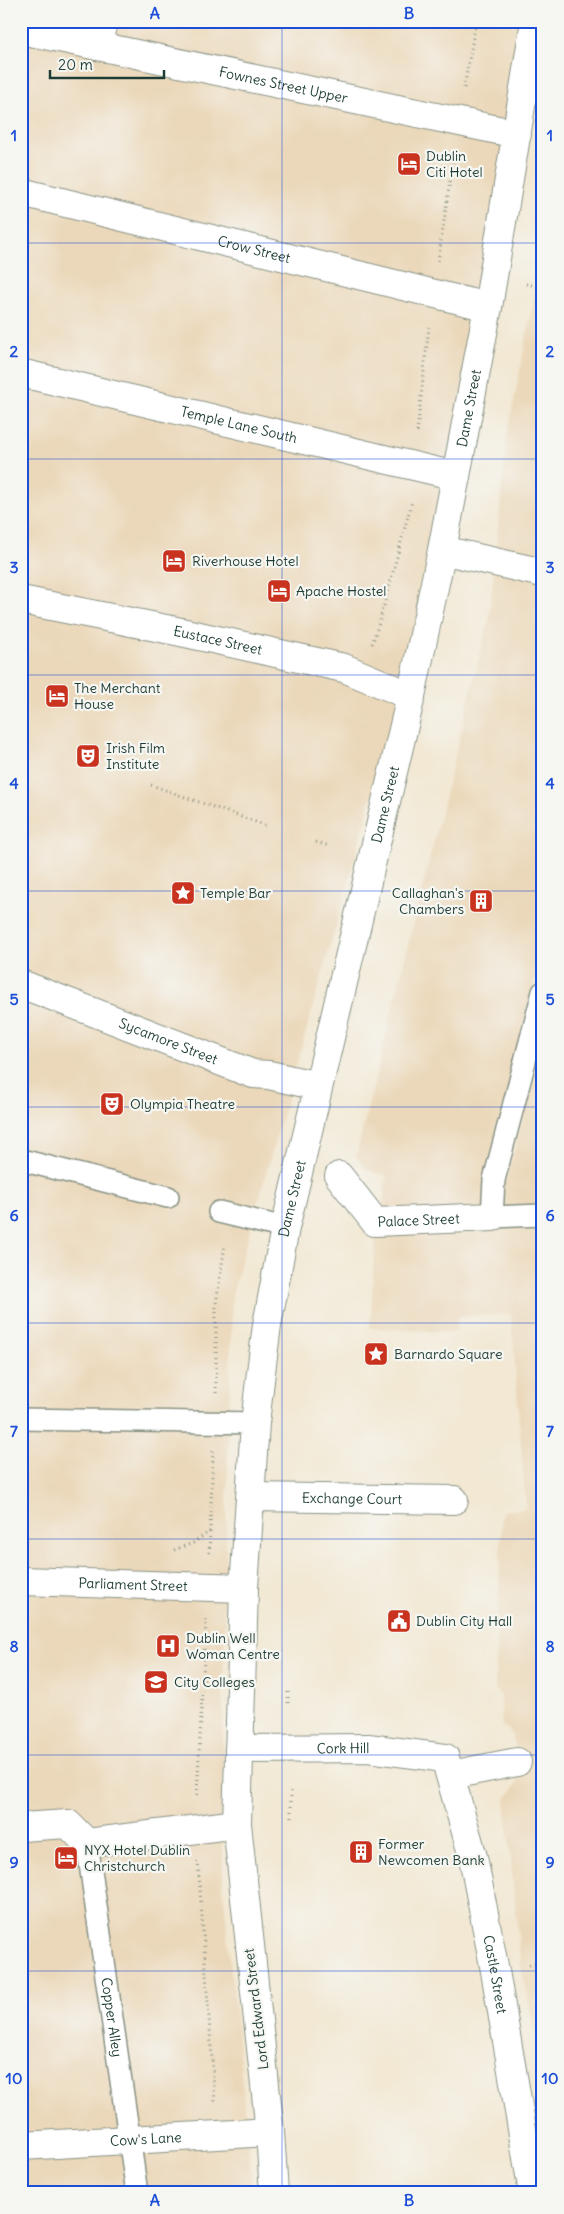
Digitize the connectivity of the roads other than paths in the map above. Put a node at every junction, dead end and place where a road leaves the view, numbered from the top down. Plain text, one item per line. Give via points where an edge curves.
1 (535, 21) edge
2 (21, 30) edge
3 (100, 33) edge
4 (517, 134) junction
5 (21, 192) edge
6 (488, 307) junction
7 (23, 382) edge
8 (456, 476) junction
9 (442, 550) junction
10 (543, 573) edge
11 (21, 600) edge
12 (411, 696) junction
13 (21, 984) edge
14 (543, 992) edge
15 (318, 1086) junction
16 (21, 1160) edge
17 (339, 1176) dead end
18 (168, 1196) dead end
19 (219, 1212) dead end
20 (543, 1215) edge
21 (492, 1217) junction
22 (285, 1228) junction
23 (21, 1419) edge
24 (255, 1423) junction
25 (251, 1497) junction
26 (454, 1500) dead end
27 (21, 1580) edge
28 (244, 1588) junction
29 (239, 1749) junction
30 (517, 1762) dead end
31 (448, 1767) junction
32 (237, 1824) junction
33 (21, 1827) edge
34 (87, 1843) junction
35 (270, 2132) junction
36 (131, 2140) junction
37 (21, 2146) edge
38 (138, 2193) edge
39 (274, 2193) edge
40 (533, 2193) edge

1 - 4 street, Dame Street
2 - 3 street, Fownes Street Upper
3 - 4 street, Fownes Street Upper
4 - 6 street, Dame Street
5 - 6 street, Crow Street
6 - 8 street, Dame Street
7 - 8 street, Temple Lane South
8 - 9 street, Dame Street
9 - 10 street
9 - 12 street, Dame Street
11 - 12 street, Eustace Street via 344,668
12 - 15 street, Dame Street
13 - 15 street, Sycamore Street via 253,1074
14 - 21 lane via 494,1180
15 - 22 street, Dame Street
16 - 18 lane
17 - 21 street, Palace Street via 374,1222
19 - 22 lane
20 - 21 lane
22 - 24 street, Dame Street via 267,1325
23 - 24 lane
24 - 25 street, Dame Street
25 - 26 street, Exchange Court
25 - 28 street, Dame Street
27 - 28 street, Parliament Street
28 - 29 street
29 - 31 street, Cork Hill via 368,1748
29 - 32 street
30 - 31 street, Cork Hill
31 - 40 street, Castle Street via 473,1857
32 - 34 street
32 - 35 street, Lord Edward Street
33 - 34 street via 68,1824
34 - 36 lane, Copper Alley
35 - 36 street, Cow's Lane
35 - 39 street, Lord Edward Street
36 - 37 street, Cow's Lane
36 - 38 lane, Copper Alley

